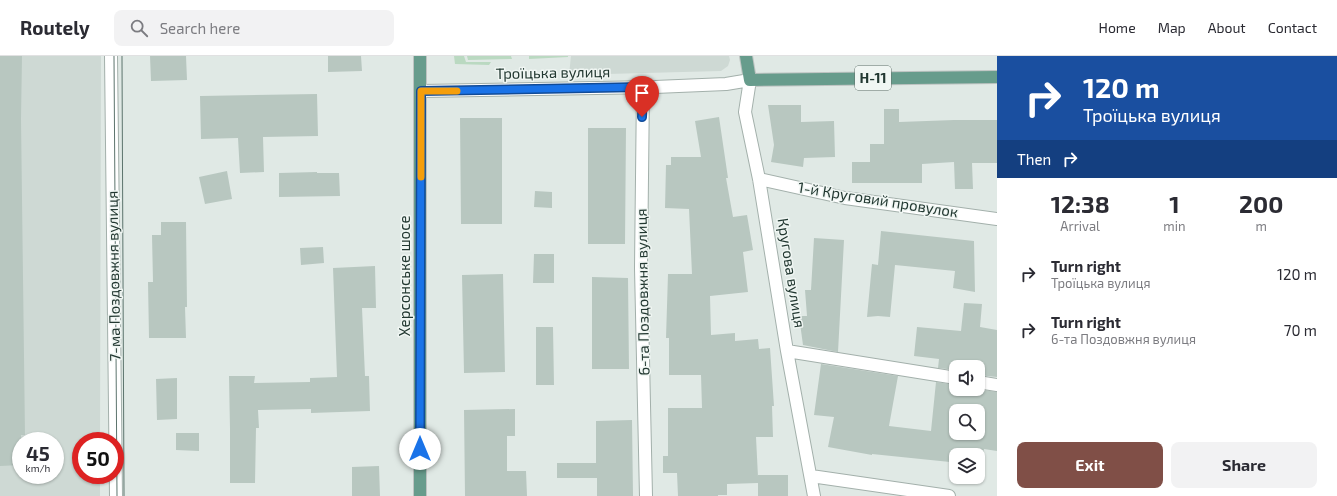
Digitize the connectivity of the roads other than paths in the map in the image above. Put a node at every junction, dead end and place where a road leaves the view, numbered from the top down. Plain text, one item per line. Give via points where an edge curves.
1 (111, 56) edge
2 (420, 56) edge
3 (746, 56) edge
4 (997, 77) edge
5 (750, 80) junction
6 (643, 87) junction
7 (421, 91) junction
8 (759, 178) junction
9 (997, 219) edge
10 (787, 351) junction
11 (949, 377) edge
12 (985, 383) edge
13 (997, 385) edge
14 (811, 476) junction
15 (116, 496) edge
16 (420, 496) edge
17 (646, 496) edge
18 (814, 496) edge
19 (949, 496) edge

1 - 15 street, 7-ма Поздовжня вулиця
2 - 7 main road, Херсонське шосе
3 - 5 main road, Кругова вулиця
4 - 5 main road, Троїцька вулиця / Н-11
5 - 6 street, Троїцька вулиця via 726,84
5 - 8 street, Кругова вулиця via 745,112
6 - 7 street, Троїцька вулиця
6 - 17 street, 6-та Поздовжня вулиця via 641,268
7 - 16 main road, Херсонське шосе
8 - 9 street, 1-й Круговий провулок via 845,198
8 - 10 street, Кругова вулиця
10 - 11 street
10 - 14 street, Кругова вулиця
12 - 13 street
14 - 18 street, Кругова вулиця
14 - 19 street

